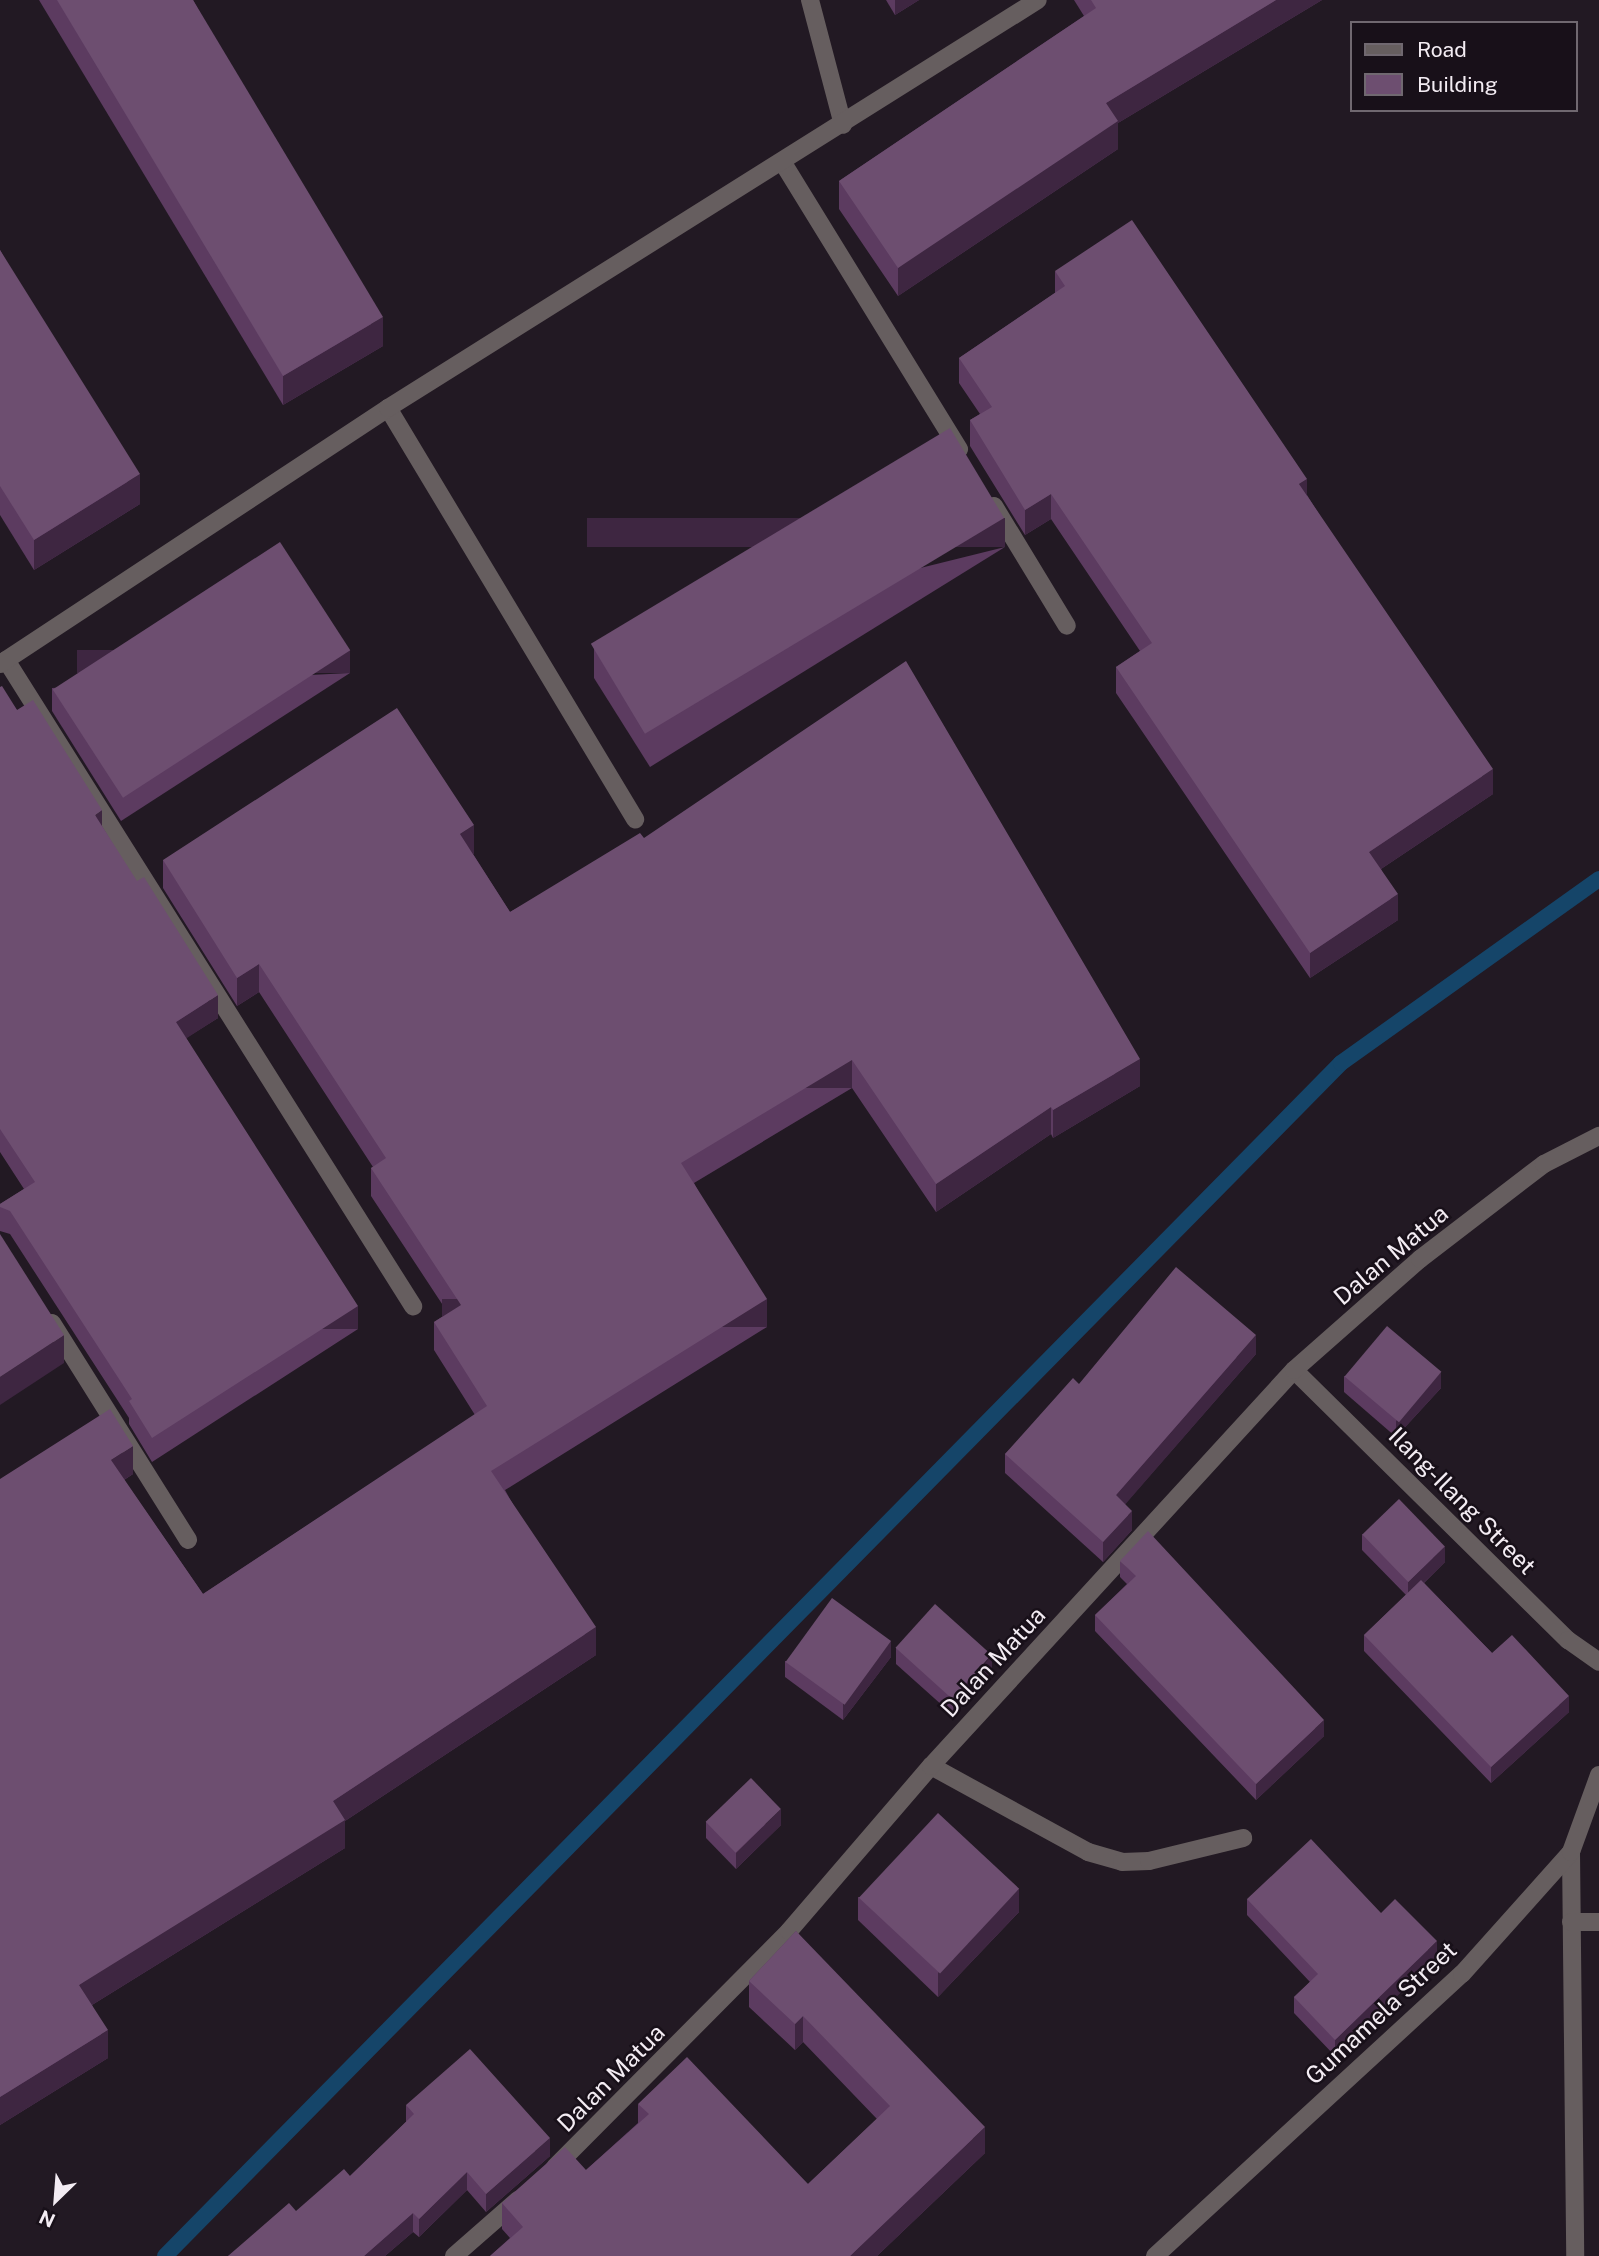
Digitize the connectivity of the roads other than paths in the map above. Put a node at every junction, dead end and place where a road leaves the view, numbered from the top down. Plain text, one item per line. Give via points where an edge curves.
1 (810, 0) edge
2 (1038, 0) edge
3 (843, 125) junction
4 (783, 163) junction
5 (388, 408) junction
6 (972, 471) edge
7 (987, 495) edge
8 (1067, 626) dead end
9 (3, 662) edge
10 (635, 819) dead end
11 (1599, 1136) edge
12 (413, 1306) dead end
13 (43, 1309) edge
14 (1294, 1370) junction
15 (188, 1540) dead end
16 (1599, 1662) edge
17 (931, 1766) junction
18 (1599, 1775) edge
19 (1243, 1838) dead end
20 (1571, 1852) junction
21 (1571, 1922) junction
22 (1599, 1922) edge
23 (454, 2256) edge
24 (1155, 2256) edge
25 (1575, 2256) edge

1 - 3 street
2 - 3 street
3 - 4 street
4 - 5 street
4 - 6 street
5 - 9 street
5 - 10 street
7 - 8 street
9 - 12 street
11 - 14 street, Dalan Matua via 1544,1164 1482,1211
13 - 15 street
14 - 16 street, Ilang-Ilang Street via 1568,1640
14 - 17 street, Dalan Matua
17 - 19 street via 1088,1852 1122,1862 1149,1861
17 - 23 street, Dalan Matua via 789,1931 586,2140
18 - 20 street, Gumamela Street
20 - 21 street
20 - 24 street, Gumamela Street via 1462,1974
21 - 22 street
21 - 25 street

